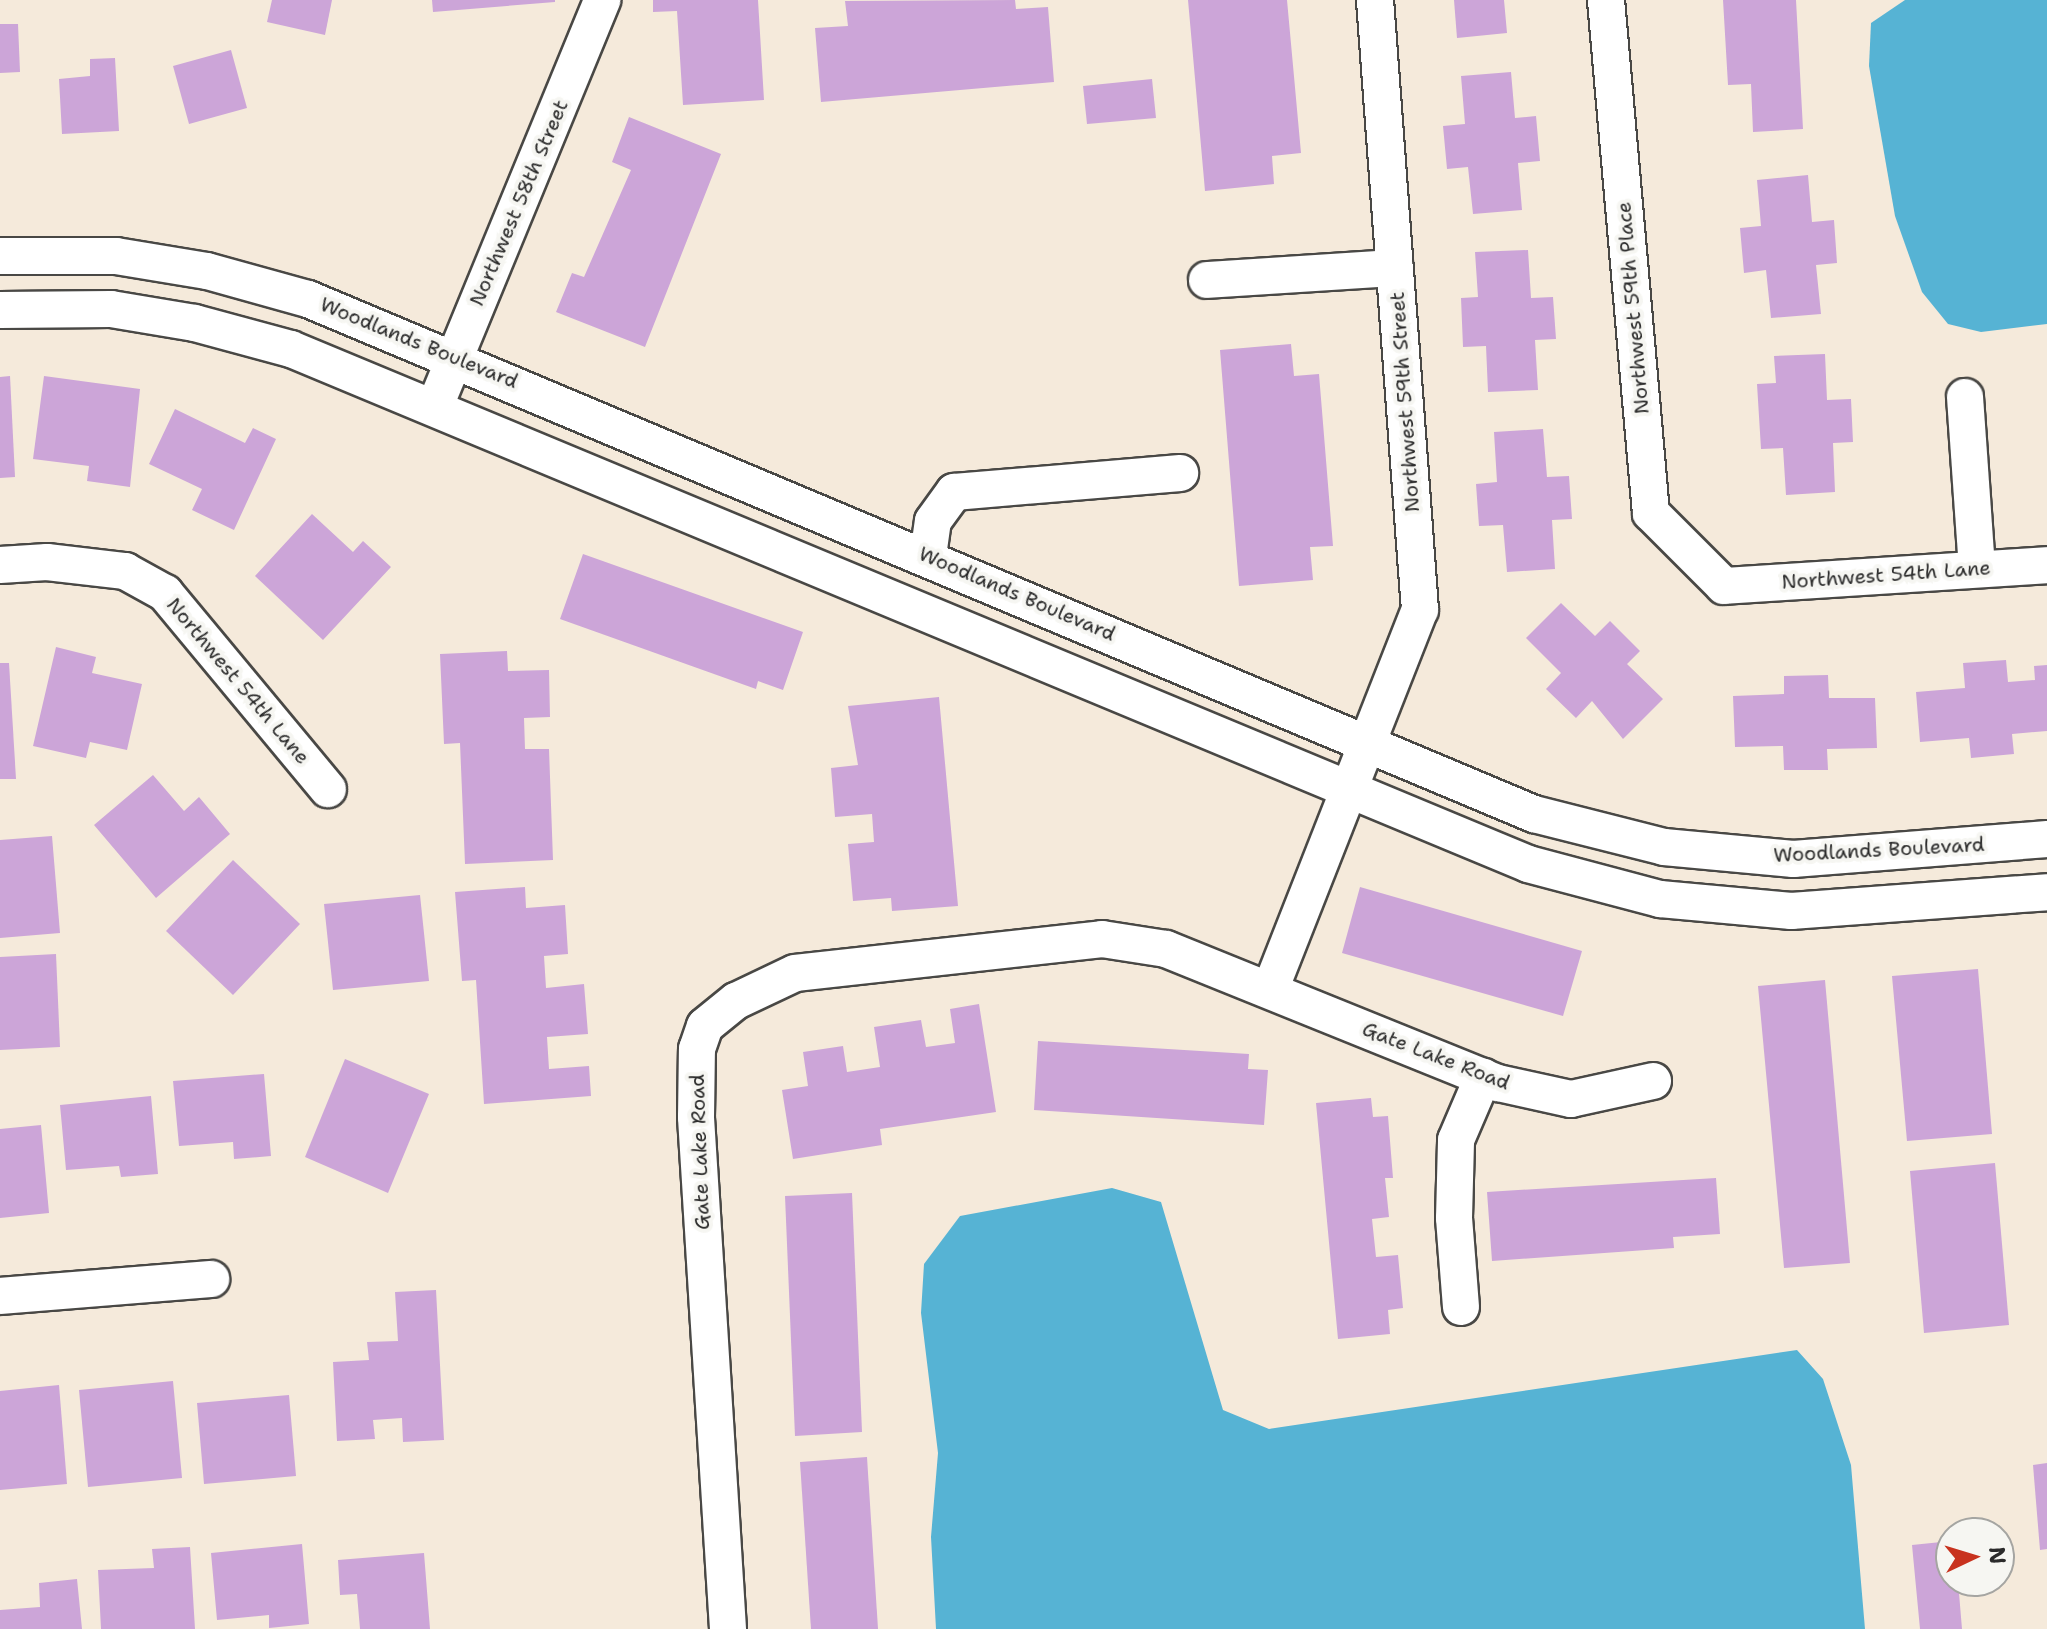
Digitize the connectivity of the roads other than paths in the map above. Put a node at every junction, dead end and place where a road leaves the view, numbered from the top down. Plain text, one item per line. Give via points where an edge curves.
1 (602, 0) edge
2 (1375, 0) edge
3 (1606, 0) edge
4 (0, 256) edge
5 (1395, 268) junction
6 (1207, 280) dead end
7 (0, 310) edge
8 (455, 357) junction
9 (1965, 397) dead end
10 (435, 406) junction
11 (1180, 473) dead end
12 (928, 556) junction
13 (0, 565) edge
14 (2047, 565) edge
15 (1977, 569) junction
16 (1724, 586) joint
17 (1370, 743) junction
18 (328, 789) dead end
19 (1351, 792) junction
20 (2047, 839) edge
21 (2047, 892) edge
22 (1270, 990) junction
23 (1483, 1077) junction
24 (1653, 1081) dead end
25 (211, 1279) dead end
26 (0, 1296) edge
27 (1461, 1307) dead end
28 (728, 1629) edge

1 - 8 street, Northwest 58th Street
2 - 5 street, Northwest 59th Street
3 - 16 street, Northwest 59th Place via 1651,513
4 - 8 street, Woodlands Boulevard via 116,256 207,271 308,299
5 - 6 street
5 - 17 street, Northwest 59th Street via 1420,610
7 - 10 street via 111,309 195,323 291,349
8 - 10 street, Northwest 58th Street
8 - 12 street, Woodlands Boulevard
9 - 15 street
10 - 19 street
11 - 12 street via 954,492 933,521
12 - 17 street, Woodlands Boulevard
13 - 18 street, Northwest 54th Lane via 47,562 125,571 165,593
14 - 15 street, Northwest 54th Lane
15 - 16 street, Northwest 54th Lane
17 - 19 street, Northwest 59th Street
17 - 20 street, Woodlands Boulevard via 1534,814 1664,847 1793,859
19 - 21 street via 1528,864 1660,899 1791,911
19 - 22 street
22 - 23 street, Gate Lake Road
22 - 28 street, Gate Lake Road via 1166,949 1102,939 795,973 736,1001 705,1026 697,1049 696,1117
23 - 24 street, Gate Lake Road via 1571,1099
23 - 27 street via 1456,1140 1454,1218
25 - 26 street

